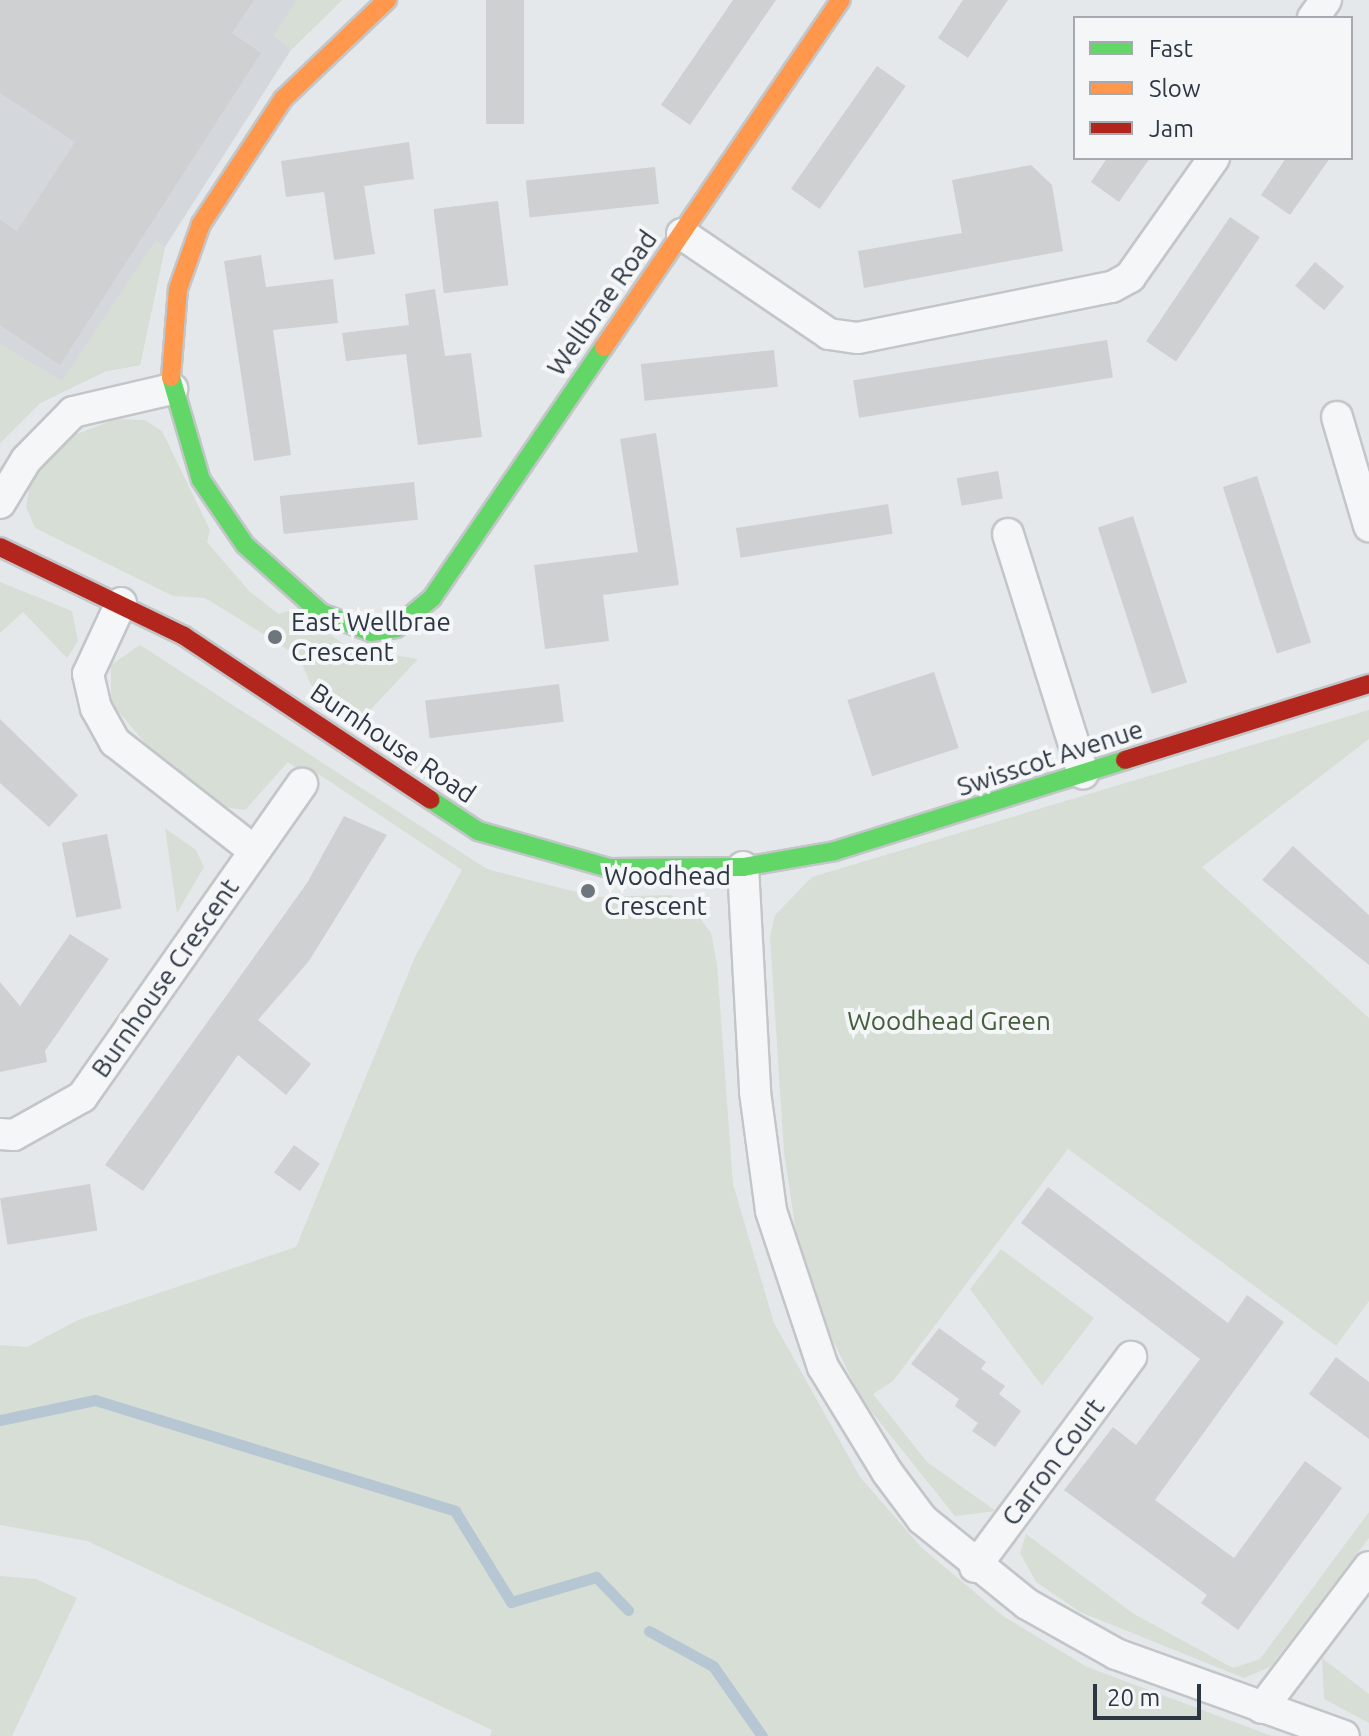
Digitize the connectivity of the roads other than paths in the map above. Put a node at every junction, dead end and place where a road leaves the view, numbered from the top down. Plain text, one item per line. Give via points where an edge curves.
1 (387, 0) edge
2 (841, 0) edge
3 (1213, 160) edge
4 (682, 234) junction
5 (172, 389) junction
6 (1337, 417) dead end
7 (0, 503) edge
8 (1369, 526) edge
9 (1008, 534) dead end
10 (0, 547) edge
11 (121, 603) junction
12 (1369, 684) edge
13 (1083, 774) junction
14 (302, 784) dead end
15 (253, 850) junction
16 (743, 867) junction
17 (0, 1134) edge
18 (1131, 1357) dead end
19 (975, 1567) junction
20 (1369, 1567) edge
21 (1262, 1708) junction
22 (1344, 1736) edge

1 - 5 street via 283,99 201,224 178,289
2 - 4 street, Wellbrae Road
3 - 4 street via 1130,277 1112,287 858,338 829,334
4 - 5 street, Wellbrae Road via 432,598 396,628 352,629 321,613 245,545 201,480
5 - 7 street via 73,412 26,460
6 - 8 street
9 - 13 street
10 - 11 street, Burnhouse Road
11 - 15 street via 88,674 96,708 115,742
11 - 16 street, Burnhouse Road via 196,644 478,831 609,868
12 - 13 street, Swisscot Avenue
13 - 16 street, Swisscot Avenue via 924,827
14 - 15 street, Burnhouse Crescent
15 - 17 street, Burnhouse Crescent via 82,1097 14,1135
16 - 19 street via 755,1092 785,1266 846,1410 922,1519
18 - 19 street, Carron Court
19 - 21 street via 1116,1654
20 - 21 street
21 - 22 street

